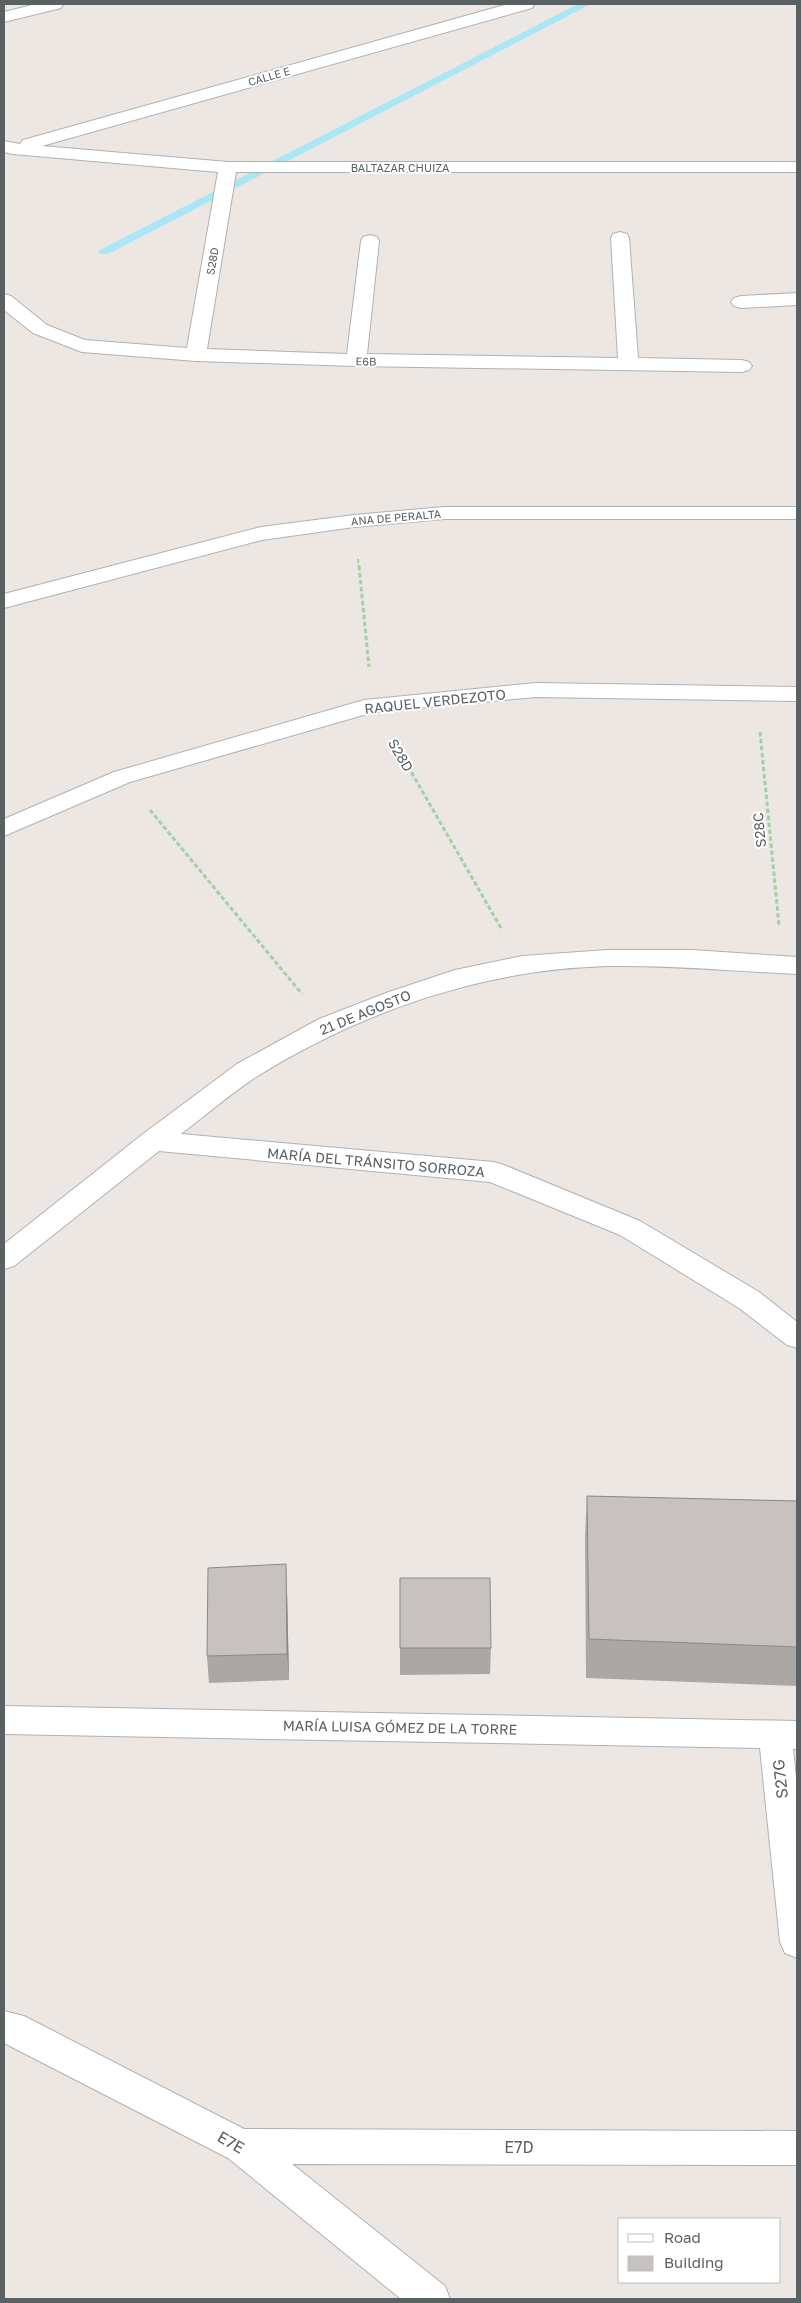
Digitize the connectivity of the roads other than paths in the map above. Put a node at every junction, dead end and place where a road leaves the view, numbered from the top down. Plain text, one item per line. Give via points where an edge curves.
1 (55, 4) edge
2 (526, 4) edge
3 (4, 17) edge
4 (8, 147) edge
5 (228, 167) junction
6 (797, 167) edge
7 (620, 238) dead end
8 (370, 241) dead end
9 (797, 299) edge
10 (4, 300) edge
11 (740, 302) dead end
12 (196, 355) junction
13 (356, 360) junction
14 (628, 365) junction
15 (742, 366) dead end
16 (797, 513) edge
17 (4, 601) edge
18 (797, 694) edge
19 (4, 828) edge
20 (790, 965) edge
21 (153, 1141) junction
22 (4, 1259) edge
23 (797, 1336) edge
24 (4, 1720) edge
25 (786, 1735) edge
26 (797, 1942) edge
27 (4, 2027) edge
28 (241, 2146) junction
29 (797, 2148) edge
30 (431, 2299) edge

1 - 3 street
2 - 4 street, CALLE E
4 - 5 street, BALTAZAR CHUIZA
5 - 6 street, BALTAZAR CHUIZA
5 - 12 street, S28D
7 - 14 street
8 - 13 street
9 - 11 street
10 - 12 street, E6B via 40,329 82,346
12 - 13 street, E6B
13 - 14 street, E6B
14 - 15 street, E6B
16 - 17 street, ANA DE PERALTA via 444,513 354,521 262,534
18 - 19 street, RAQUEL VERDEZOTO via 536,690 372,705 122,777
20 - 21 street, 21 DE AGOSTO via 692,958 607,958 522,965 454,979 328,1025 246,1070
21 - 22 street, 21 DE AGOSTO
21 - 23 street, MARÍA DEL TRÁNSITO SORROZA via 494,1172 630,1228 749,1300
24 - 25 street, MARÍA LUISA GÓMEZ DE LA TORRE
25 - 26 street, S27G
27 - 28 street, E7E
28 - 29 street, E7D
28 - 30 street, E7E

